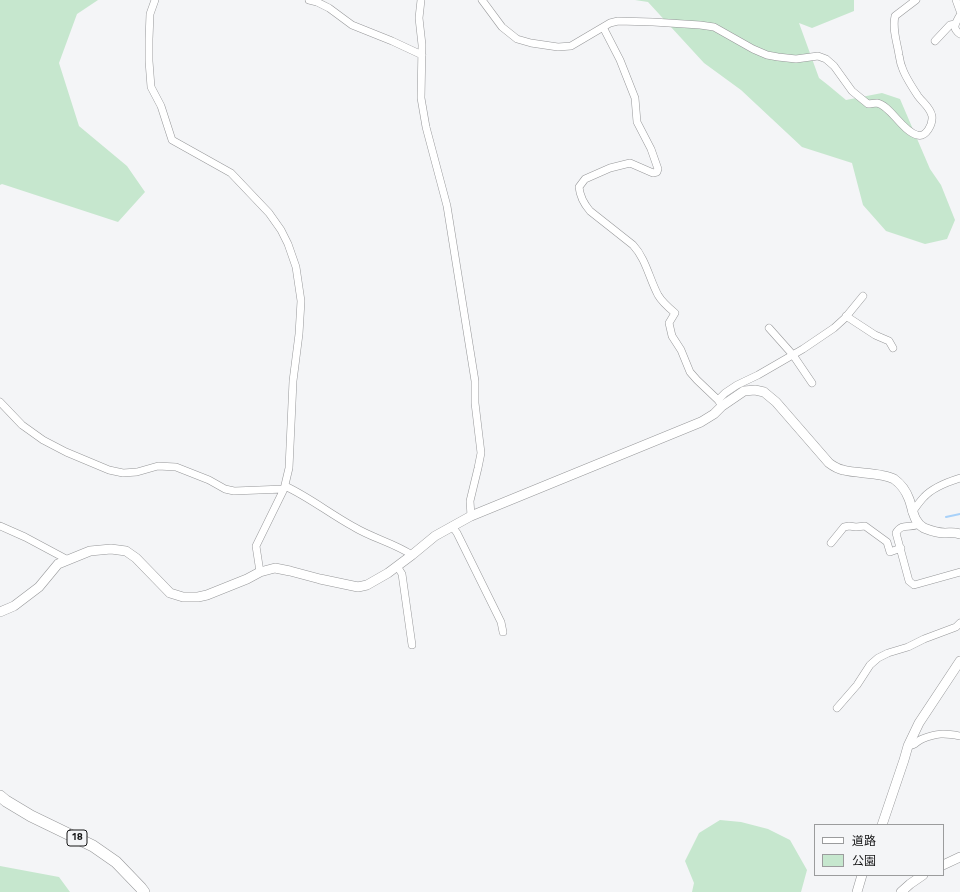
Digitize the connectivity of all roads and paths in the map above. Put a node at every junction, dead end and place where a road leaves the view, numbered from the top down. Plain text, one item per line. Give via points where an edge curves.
1 (155, 0) edge
2 (310, 0) edge
3 (422, 0) edge
4 (482, 0) edge
5 (916, 0) edge
6 (956, 0) edge
7 (960, 11) edge
8 (960, 16) edge
9 (955, 24) junction
10 (603, 27) junction
11 (960, 34) edge
12 (935, 41) dead end
13 (422, 55) junction
14 (863, 296) dead end
15 (846, 316) junction
16 (769, 328) dead end
17 (893, 348) dead end
18 (793, 355) junction
19 (812, 383) dead end
20 (0, 402) edge
21 (720, 403) junction
22 (960, 478) edge
23 (285, 488) junction
24 (912, 512) junction
25 (471, 516) junction
26 (919, 524) junction
27 (0, 526) edge
28 (452, 526) junction
29 (960, 534) edge
30 (831, 543) dead end
31 (901, 548) junction
32 (412, 555) junction
33 (68, 560) junction
34 (397, 566) junction
35 (260, 572) junction
36 (960, 572) edge
37 (0, 612) edge
38 (960, 623) edge
39 (503, 632) dead end
40 (412, 645) dead end
41 (960, 660) edge
42 (837, 708) dead end
43 (960, 736) edge
44 (908, 746) junction
45 (0, 796) edge
46 (882, 824) edge
47 (960, 857) edge
48 (944, 865) edge
49 (862, 876) edge
50 (922, 876) edge
51 (144, 892) edge
52 (857, 892) edge
53 (901, 892) edge

1 - 23 street via 150,14 151,86 161,106 172,140 230,172 269,213 281,230 296,267 301,301 293,381 289,468
2 - 13 street via 329,8 352,25
3 - 13 street via 419,18
4 - 10 street via 502,27 517,39 531,43 558,47 572,46
5 - 10 street via 895,16 893,22 902,67 918,96 929,108 932,118 926,132 918,136 904,127 883,105 868,104 852,91 834,66 818,56 796,59 767,55 714,27 700,25 618,21
6 - 7 street
8 - 9 street
9 - 11 street via 956,31
9 - 12 street via 950,25
10 - 21 street via 635,98 637,122 658,169 653,173 630,163 610,168 585,179 579,187 579,195 590,211 637,249 659,296 675,313 668,323 690,372
13 - 25 street via 421,98 447,206 475,381 481,453 470,501
14 - 15 street
15 - 17 street via 889,341
15 - 18 street via 834,328
16 - 18 street
18 - 19 street
18 - 21 street via 737,384 726,393
20 - 23 street via 22,425 43,440 109,470 123,473 158,466 176,467 234,491
21 - 24 street via 744,390 764,392 776,402 829,463 841,470 886,475 895,480 904,488
21 - 25 street via 714,414 701,422
22 - 24 street via 931,490
23 - 32 street via 304,496 354,528
23 - 35 street via 256,546
24 - 26 street
25 - 28 street
26 - 29 street via 943,533
26 - 31 street via 914,527 903,526 897,530
27 - 33 street
28 - 32 street
28 - 39 street via 501,622
30 - 31 street via 844,527 865,526 887,542 890,552
31 - 36 street via 910,581 914,585
32 - 34 street
33 - 35 street via 90,551 126,550 170,593 183,597 207,595
33 - 37 street via 58,564 39,587 14,606
34 - 35 street via 367,586 358,587 275,568
34 - 40 street via 402,574
38 - 42 street via 956,627 878,658
41 - 44 street via 919,723
43 - 44 street via 936,734
44 - 46 street
45 - 51 main road, 18 via 31,816 99,850 116,862
47 - 48 street
49 - 52 street
50 - 53 street

